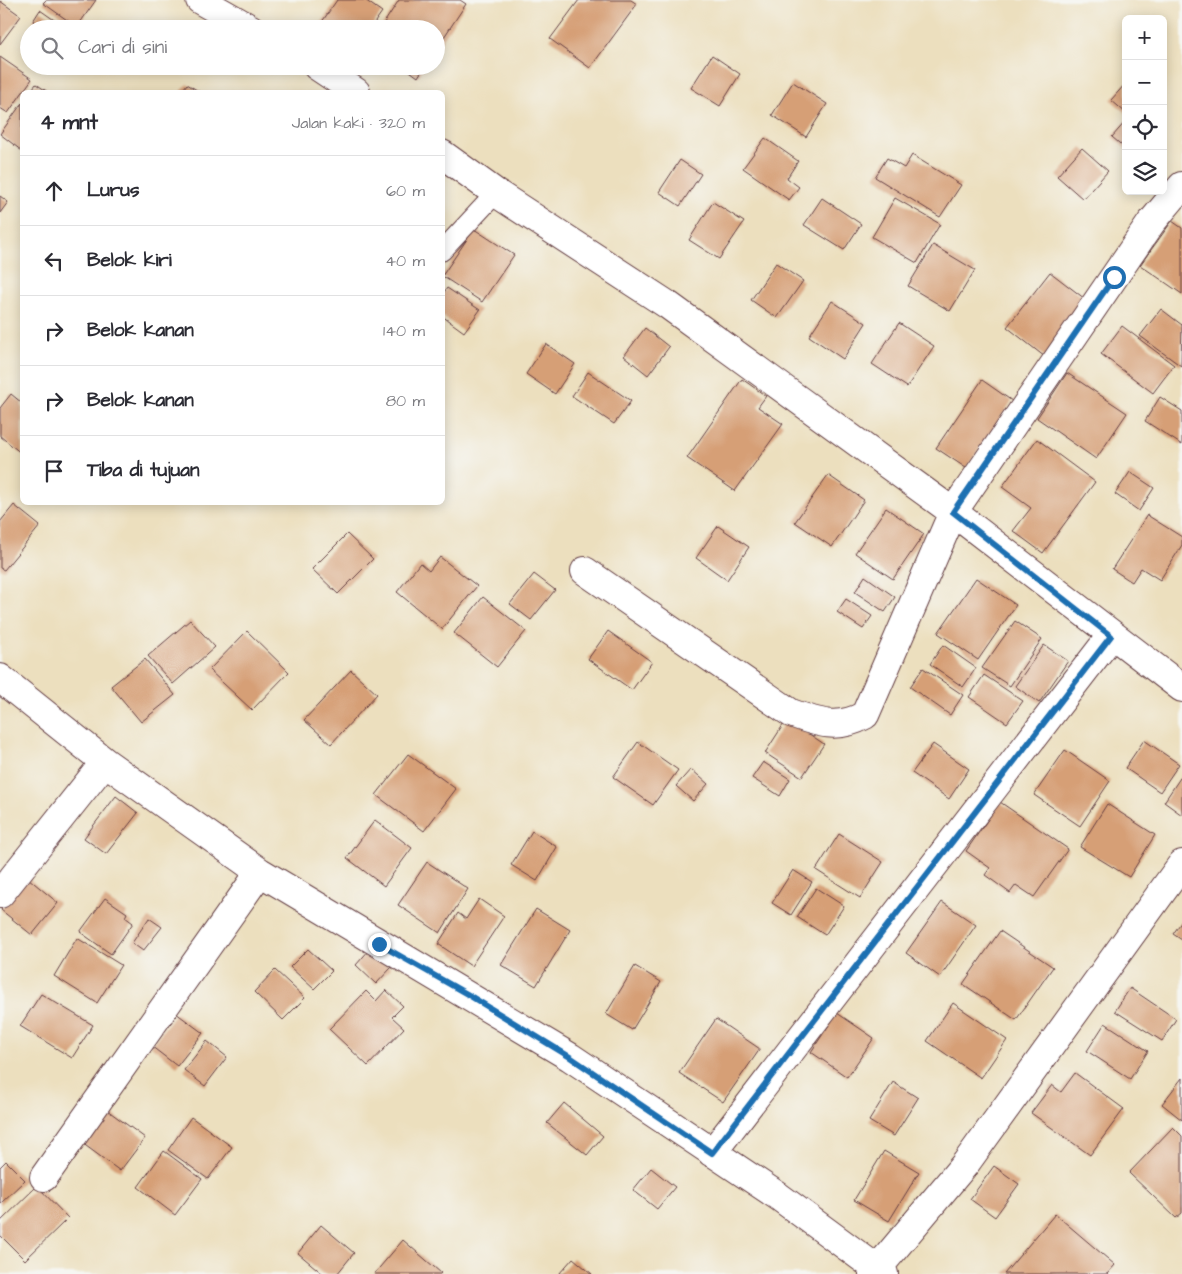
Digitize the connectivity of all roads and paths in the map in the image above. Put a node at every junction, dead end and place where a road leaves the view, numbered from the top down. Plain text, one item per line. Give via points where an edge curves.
1 (200, 0) edge
2 (235, 20) edge
3 (330, 75) edge
4 (353, 90) edge
5 (445, 156) edge
6 (1182, 186) edge
7 (496, 193) junction
8 (445, 248) edge
9 (953, 512) junction
10 (586, 572) dead end
11 (1111, 636) junction
12 (3, 688) edge
13 (1182, 688) edge
14 (105, 762) junction
15 (1182, 864) edge
16 (260, 872) junction
17 (0, 894) edge
18 (712, 1153) junction
19 (44, 1177) dead end
20 (878, 1272) edge

1 - 2 street
3 - 4 street
5 - 7 street
6 - 9 street via 1151,223
7 - 8 lane
7 - 9 street via 668,306
9 - 10 street via 865,715 850,723 832,724 791,712
9 - 11 street
11 - 13 street
11 - 18 street
12 - 14 street
14 - 16 street
14 - 17 street
15 - 20 street via 966,1163
16 - 18 street via 570,1057
16 - 19 street
18 - 20 street via 778,1196

